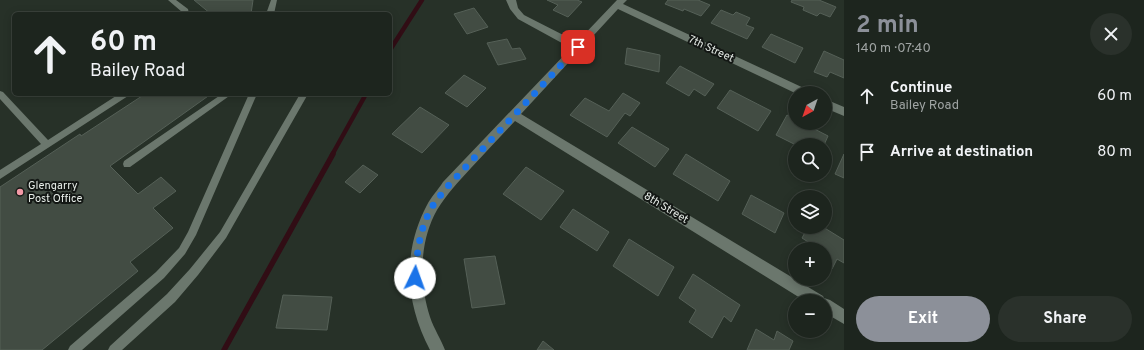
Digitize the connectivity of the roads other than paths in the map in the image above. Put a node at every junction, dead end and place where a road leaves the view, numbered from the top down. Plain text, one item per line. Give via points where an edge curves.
1 (171, 0) edge
2 (274, 0) edge
3 (512, 0) edge
4 (620, 3) edge
5 (186, 12) edge
6 (271, 12) edge
7 (578, 47) junction
8 (790, 86) edge
9 (0, 94) edge
10 (122, 96) edge
11 (225, 96) edge
12 (253, 96) edge
13 (303, 96) edge
14 (832, 106) edge
15 (844, 112) edge
16 (514, 115) junction
17 (47, 145) junction
18 (127, 164) dead end
19 (0, 175) edge
20 (807, 294) edge
21 (832, 309) edge
22 (844, 317) edge
23 (74, 350) edge
24 (114, 350) edge
25 (438, 350) edge

1 - 5 lane
2 - 6 lane
3 - 7 street via 516,12 521,17
4 - 7 street
4 - 8 street, 7th Street
7 - 16 street
9 - 17 lane
10 - 17 lane
11 - 18 lane
12 - 23 lane via 182,251 160,275
13 - 24 lane via 223,235 171,298
14 - 15 street
16 - 20 street, 8th Street
16 - 25 street via 448,186 431,209 422,229 415,278 424,320
17 - 19 lane
21 - 22 street

